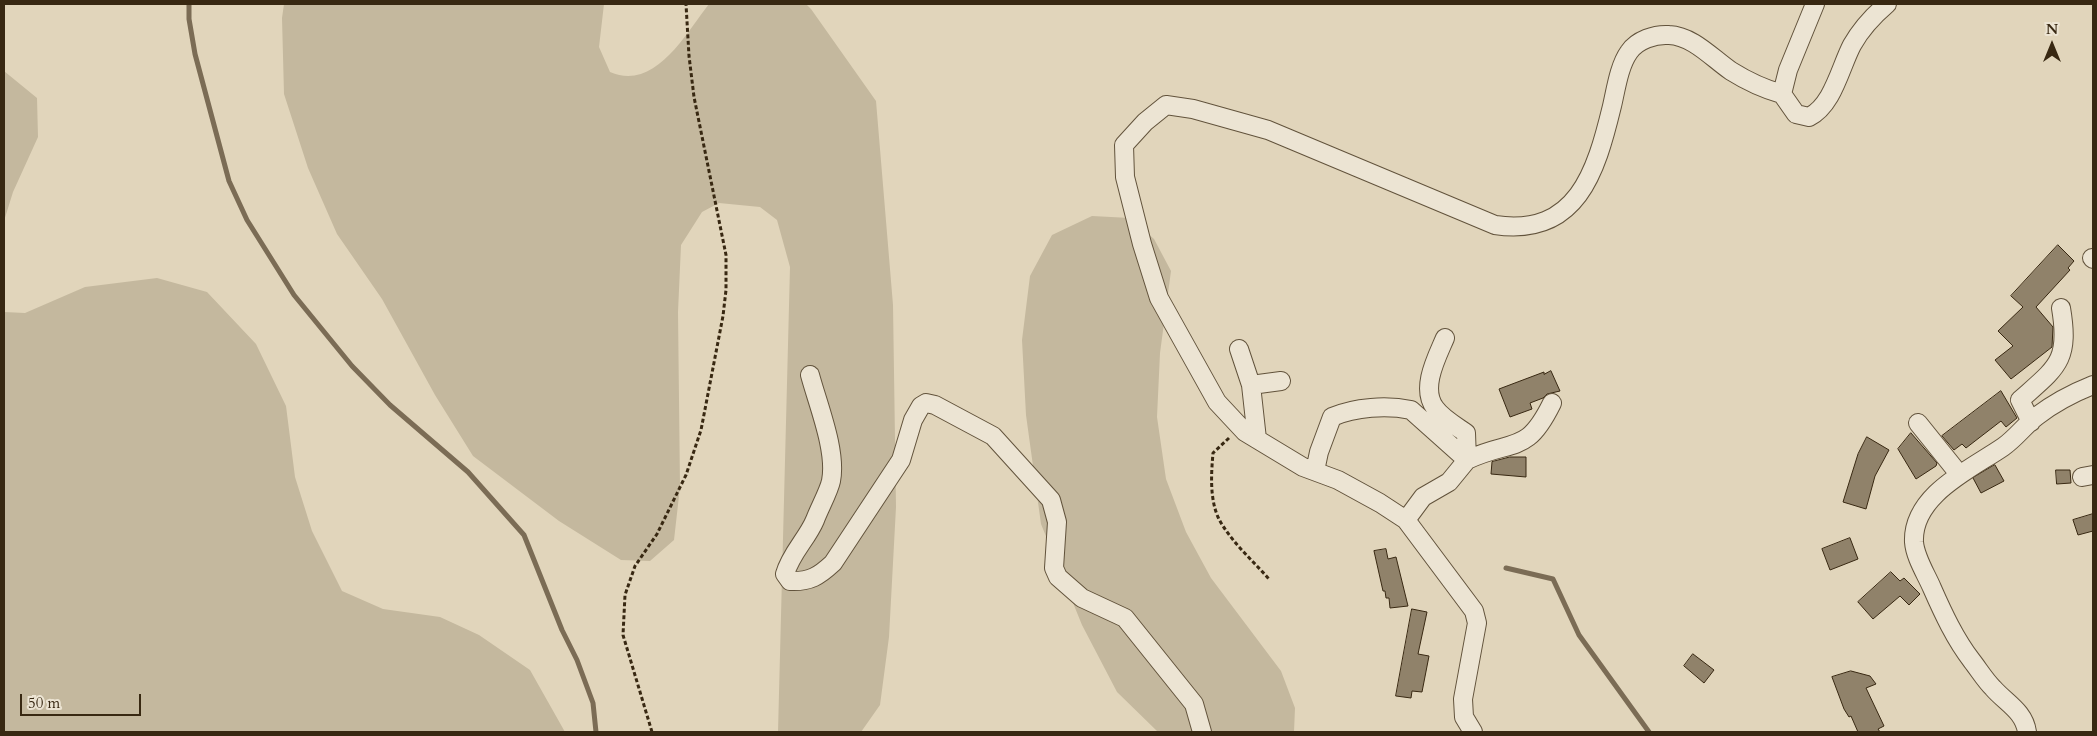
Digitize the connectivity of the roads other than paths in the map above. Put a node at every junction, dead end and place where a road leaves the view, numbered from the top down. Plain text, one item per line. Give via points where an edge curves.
1 (1816, 4) edge
2 (1887, 4) edge
3 (1782, 94) junction
4 (2061, 308) dead end
5 (1445, 338) dead end
6 (1239, 349) dead end
7 (810, 375) dead end
8 (1281, 381) dead end
9 (2093, 384) edge
10 (1251, 385) junction
11 (1552, 403) dead end
12 (2031, 422) junction
13 (1918, 424) dead end
14 (1257, 439) junction
15 (1467, 460) junction
16 (1315, 471) junction
17 (1959, 474) junction
18 (1406, 520) junction
19 (1202, 732) edge
20 (1473, 732) edge
21 (2027, 732) edge

1 - 3 street via 1788,70
2 - 3 street via 1852,45 1818,113 1809,117 1796,114
3 - 14 street via 1766,90 1732,71 1688,40 1670,34 1640,41 1629,52 1620,74 1595,165 1581,191 1553,218 1539,225 1515,228 1495,226 1268,130 1193,108 1166,105 1124,145 1125,177 1159,298 1217,402 1240,427
4 - 12 street via 2064,347 2060,359 2055,368 2020,400
5 - 15 street via 1430,372 1430,394 1434,408 1466,433
6 - 10 street
7 - 19 street via 825,429 831,481 814,522 788,566 785,574 790,581 805,582 818,577 833,563 901,460 913,420 921,406 935,404 993,436 1051,500 1057,522 1054,568 1058,577 1082,598 1125,618 1194,704
8 - 10 street
9 - 12 street via 2066,397
10 - 14 street
11 - 15 street via 1541,424 1523,443
12 - 17 street via 2006,446
13 - 17 street
14 - 16 street
15 - 16 street via 1426,420 1411,410 1346,411 1332,417
15 - 18 street via 1449,482 1423,497
16 - 18 street via 1372,498
17 - 21 street via 1928,502 1917,525 1914,544 1948,622 1976,667 2017,710
18 - 20 street via 1474,611 1476,623 1463,700 1464,717

